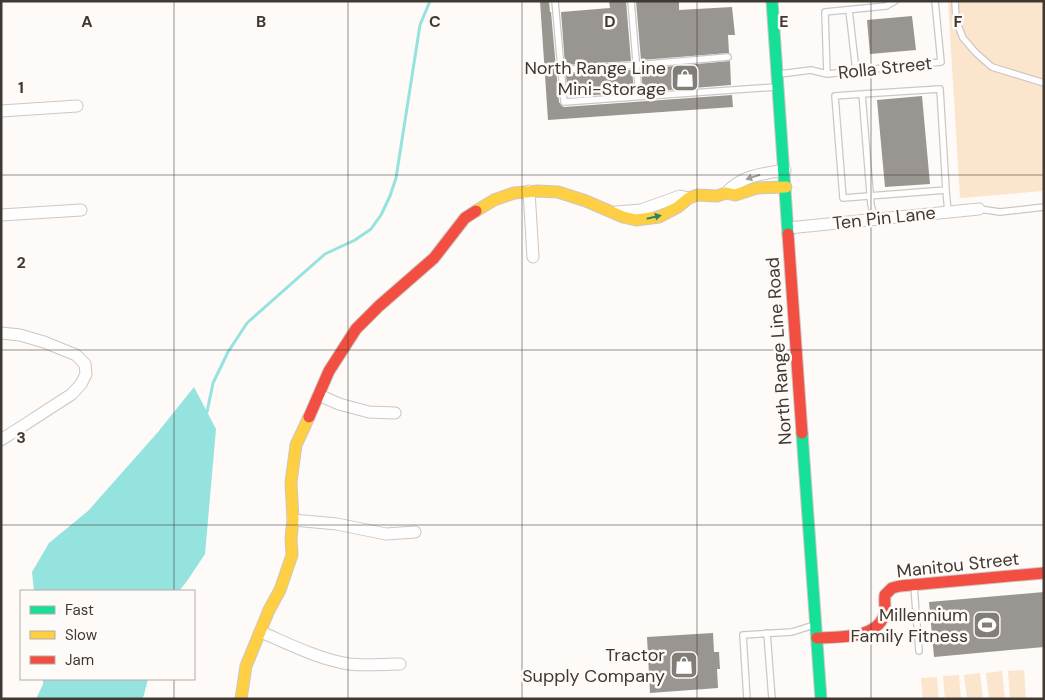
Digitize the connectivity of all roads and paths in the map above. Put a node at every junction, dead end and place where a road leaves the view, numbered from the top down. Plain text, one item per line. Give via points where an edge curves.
1 (555, 1) edge
2 (631, 1) edge
3 (772, 1) edge
4 (895, 1) edge
5 (935, 1) edge
6 (956, 1) edge
7 (849, 10) junction
8 (728, 57) dead end
9 (636, 66) junction
10 (561, 70) junction
11 (856, 71) junction
12 (777, 74) junction
13 (827, 74) junction
14 (1044, 84) edge
15 (778, 87) junction
16 (862, 94) junction
17 (639, 96) junction
18 (77, 106) dead end
19 (1, 111) edge
20 (784, 170) junction
21 (786, 187) junction
22 (946, 190) junction
23 (529, 191) junction
24 (726, 193) junction
25 (871, 196) junction
26 (1044, 207) edge
27 (979, 209) joint
28 (81, 210) dead end
29 (948, 212) junction
30 (1, 215) edge
31 (875, 219) junction
32 (788, 228) junction
33 (532, 257) dead end
34 (1, 333) edge
35 (320, 395) junction
36 (395, 413) dead end
37 (1, 440) edge
38 (293, 520) junction
39 (415, 532) dead end
40 (1044, 573) edge
41 (914, 584) junction
42 (816, 624) junction
43 (260, 632) junction
44 (767, 633) junction
45 (817, 638) junction
46 (919, 651) dead end
47 (400, 664) dead end
48 (241, 699) edge
49 (748, 699) edge
50 (772, 699) edge
51 (821, 699) edge

1 - 10 lane
2 - 9 lane
3 - 12 street, North Range Line Road
4 - 7 lane, Rolla Street via 886,6
5 - 11 lane, Rolla Street via 941,62
6 - 14 lane via 956,20 963,38 976,54 992,66
7 - 11 lane
7 - 13 lane, Rolla Street via 825,12
8 - 9 lane
9 - 10 lane
9 - 17 lane
10 - 17 lane via 564,102
11 - 13 lane, Rolla Street
12 - 13 lane, Rolla Street via 811,70
12 - 15 street, North Range Line Road
15 - 17 lane
15 - 20 street, North Range Line Road
16 - 22 lane via 940,89
16 - 25 lane
16 - 25 lane via 835,96 843,198
18 - 19 street
20 - 21 street, North Range Line Road
20 -> 24 street via 742,180
21 - 24 street via 757,188 735,195
21 - 32 street, North Range Line Road
22 - 25 lane
22 - 29 lane
23 - 24 street via 558,192 636,220 658,217 697,195
23 - 33 street
23 - 35 street via 494,200 464,218 434,258 356,329 329,371
25 - 31 lane
26 - 27 lane via 1000,212
27 - 29 street, Ten Pin Lane
28 - 30 street
29 - 31 street, Ten Pin Lane
31 - 32 street, Ten Pin Lane
32 - 42 street, North Range Line Road
34 - 37 street via 20,335 76,354 85,364 86,374 72,394
35 - 36 street via 369,412
35 - 38 street via 296,445 292,482
38 - 39 street via 337,524 386,534
38 - 43 street via 292,556
40 - 41 street, Manitou Street
41 - 45 street, Manitou Street via 892,588 885,595 884,615 869,632
41 - 46 lane
42 - 44 lane via 792,632
42 - 45 street, North Range Line Road
43 - 47 street via 351,665
43 - 48 street via 246,666
44 - 49 lane via 743,635
44 - 50 lane
45 - 51 street, North Range Line Road

